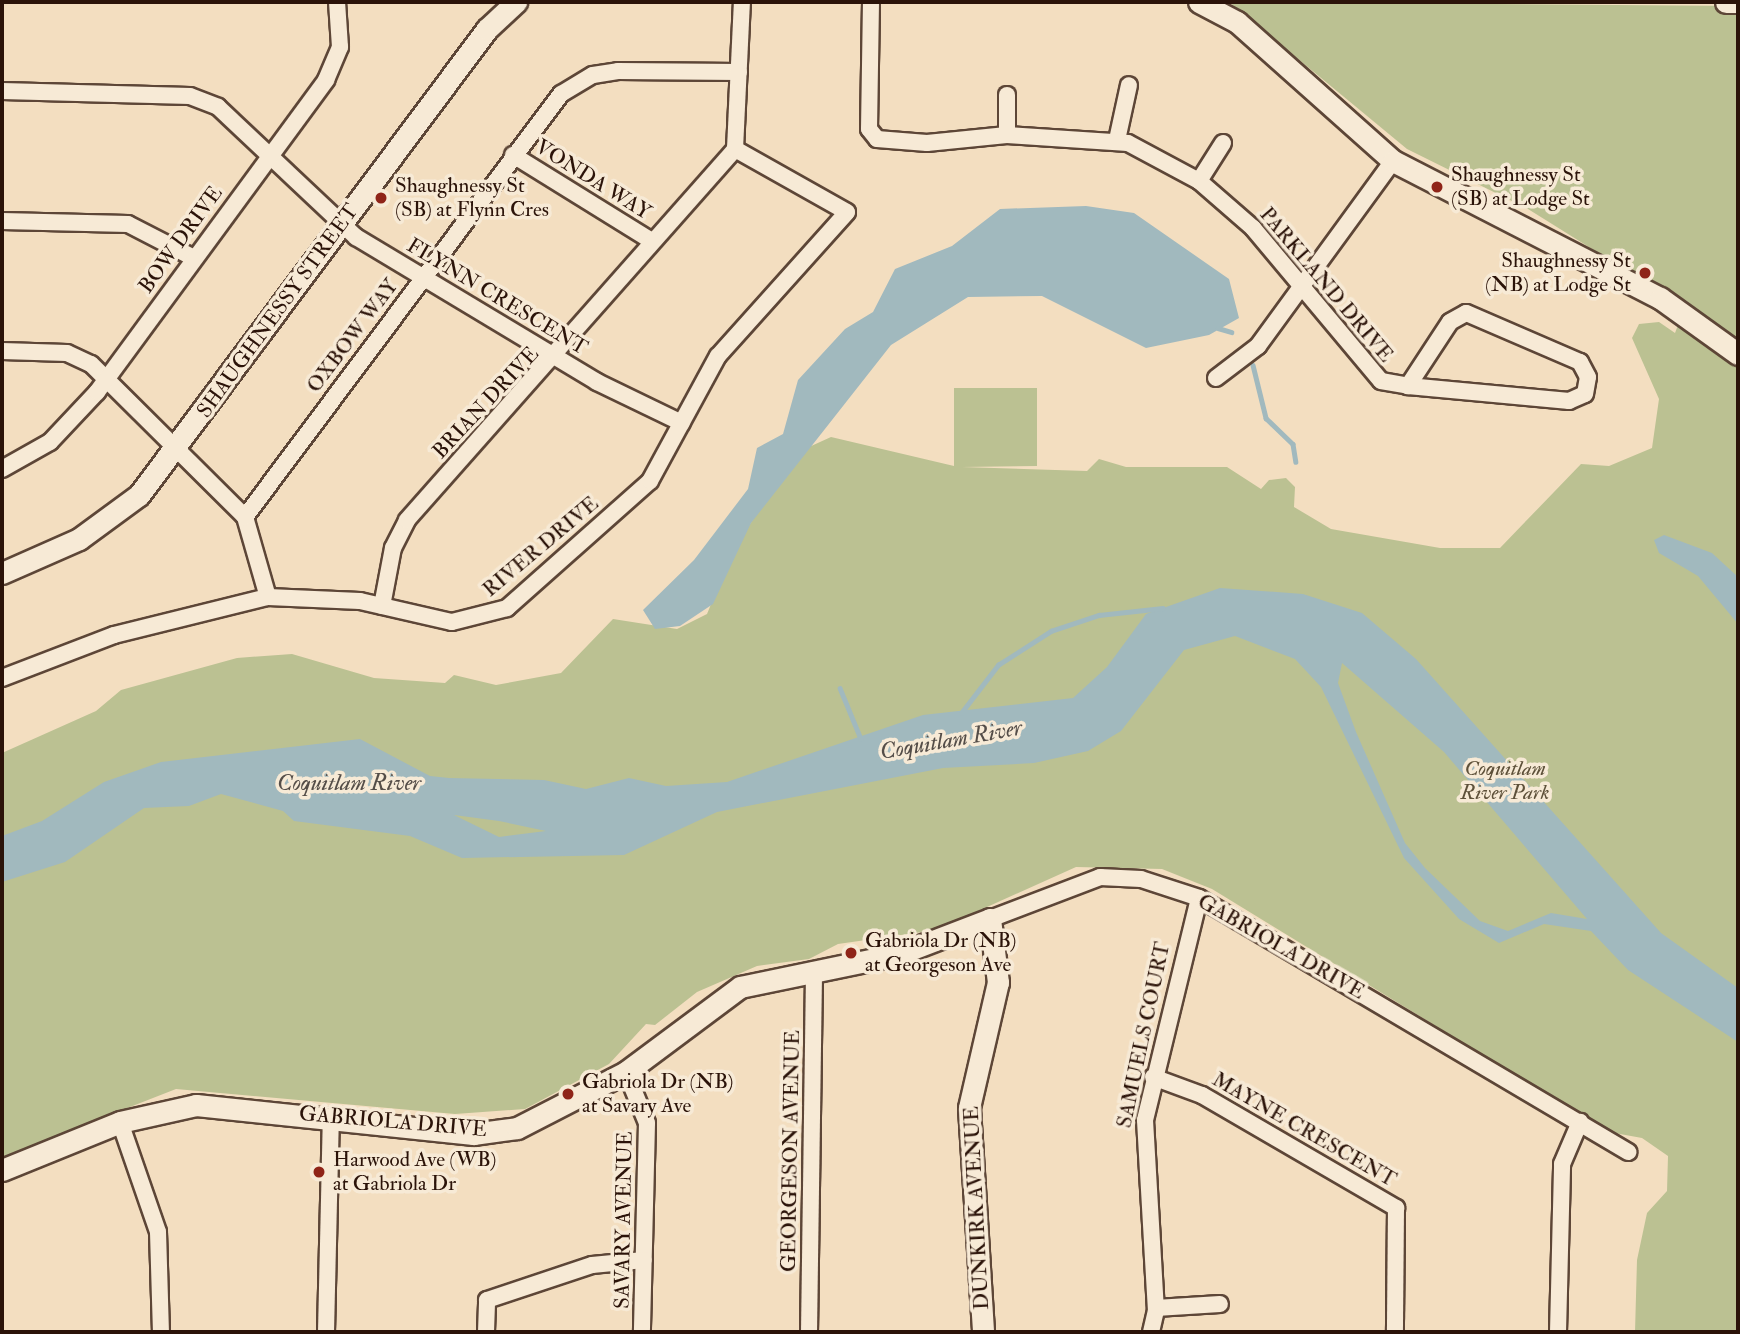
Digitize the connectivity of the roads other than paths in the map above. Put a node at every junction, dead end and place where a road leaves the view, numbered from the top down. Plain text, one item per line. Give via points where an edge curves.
1 (337, 2) edge
2 (516, 2) edge
3 (742, 2) edge
4 (872, 2) edge
5 (1199, 2) edge
6 (1726, 2) edge
7 (1738, 2) edge
8 (739, 72) junction
9 (1129, 85) dead end
10 (2, 91) edge
11 (1007, 95) dead end
12 (1007, 135) junction
13 (1117, 140) junction
14 (1223, 143) dead end
15 (735, 149) junction
16 (271, 154) junction
17 (513, 155) junction
18 (1393, 161) junction
19 (1199, 181) junction
20 (2, 221) edge
21 (341, 225) junction
22 (650, 240) junction
23 (194, 258) junction
24 (423, 276) junction
25 (1300, 289) junction
26 (2, 351) edge
27 (1738, 354) edge
28 (558, 357) junction
29 (1216, 377) dead end
30 (107, 378) junction
31 (1408, 386) junction
32 (682, 423) junction
33 (177, 448) junction
34 (2, 469) edge
35 (245, 517) junction
36 (2, 573) edge
37 (268, 597) junction
38 (382, 606) junction
39 (2, 678) edge
40 (1199, 898) junction
41 (990, 919) junction
42 (814, 970) junction
43 (626, 1072) junction
44 (1153, 1077) junction
45 (331, 1118) junction
46 (120, 1122) junction
47 (1580, 1122) junction
48 (1629, 1152) dead end
49 (2, 1170) edge
50 (644, 1260) junction
51 (1220, 1304) dead end
52 (1156, 1308) junction
53 (161, 1332) edge
54 (327, 1332) edge
55 (486, 1332) edge
56 (642, 1332) edge
57 (808, 1332) edge
58 (984, 1332) edge
59 (1151, 1332) edge
60 (1395, 1332) edge
61 (1558, 1332) edge

1 - 16 street, BOW DRIVE via 335,64
2 - 21 street, SHAUGHNESSY STREET via 487,29
3 - 8 street
4 - 12 street, PARKLAND DRIVE via 872,135 927,143
5 - 18 street via 1237,22
6 - 7 street
8 - 15 street
8 - 17 street, OXBOW WAY via 593,75 561,94
9 - 13 street
10 - 16 street, FLYNN CRESCENT via 200,99 230,115
11 - 12 street
12 - 13 street, PARKLAND DRIVE
13 - 19 street, PARKLAND DRIVE
14 - 19 street
15 - 22 street, BRIAN DRIVE
15 - 32 street, RIVER DRIVE via 847,212 718,356
16 - 21 street, FLYNN CRESCENT
16 - 23 street, BOW DRIVE
17 - 22 street, VONDA WAY
17 - 24 street, OXBOW WAY
18 - 25 street
18 - 27 street via 1660,298
19 - 25 street, PARKLAND DRIVE via 1253,228
20 - 23 street via 128,224
21 - 24 street, FLYNN CRESCENT
21 - 33 street, SHAUGHNESSY STREET
22 - 28 street, BRIAN DRIVE
23 - 30 street, BOW DRIVE
24 - 28 street, FLYNN CRESCENT
24 - 35 street, OXBOW WAY
25 - 29 street via 1258,346
25 - 31 street, PARKLAND DRIVE via 1377,378
26 - 30 street via 76,355
28 - 32 street, FLYNN CRESCENT
28 - 38 street, BRIAN DRIVE via 407,520 393,548
30 - 33 street
30 - 34 street, BOW DRIVE via 60,433
31 - 31 street, PARKLAND DRIVE via 1569,401 1585,394 1588,377 1580,362 1466,313 1450,322
32 - 38 street, RIVER DRIVE via 641,491 500,613 452,622
33 - 35 street
33 - 36 street, SHAUGHNESSY STREET via 139,495 79,539
35 - 37 street
37 - 38 street, RIVER DRIVE
37 - 39 street, RIVER DRIVE via 114,635
40 - 41 street, GABRIOLA DRIVE via 1141,880 1100,877
40 - 44 street, SAMUELS COURT
40 - 47 street, GABRIOLA DRIVE
41 - 42 street, GABRIOLA DRIVE via 899,954
41 - 58 street, DUNKIRK AVENUE via 998,982 969,1108
42 - 43 street, GABRIOLA DRIVE via 761,979 723,996
42 - 57 street, GEORGESON AVENUE
43 - 45 street, GABRIOLA DRIVE via 539,1120 498,1132
43 - 50 street, SAVARY AVENUE via 647,1123
44 - 52 street, SAMUELS COURT via 1143,1155
44 - 60 street, MAYNE CRESCENT via 1202,1095 1396,1208
45 - 46 street, GABRIOLA DRIVE via 196,1105
45 - 54 street
46 - 49 street, GABRIOLA DRIVE
46 - 53 street via 158,1232
47 - 48 street, GABRIOLA DRIVE
47 - 61 street via 1562,1164
50 - 55 street via 592,1265 487,1300
50 - 56 street, SAVARY AVENUE
51 - 52 street
52 - 59 street, SAMUELS COURT

